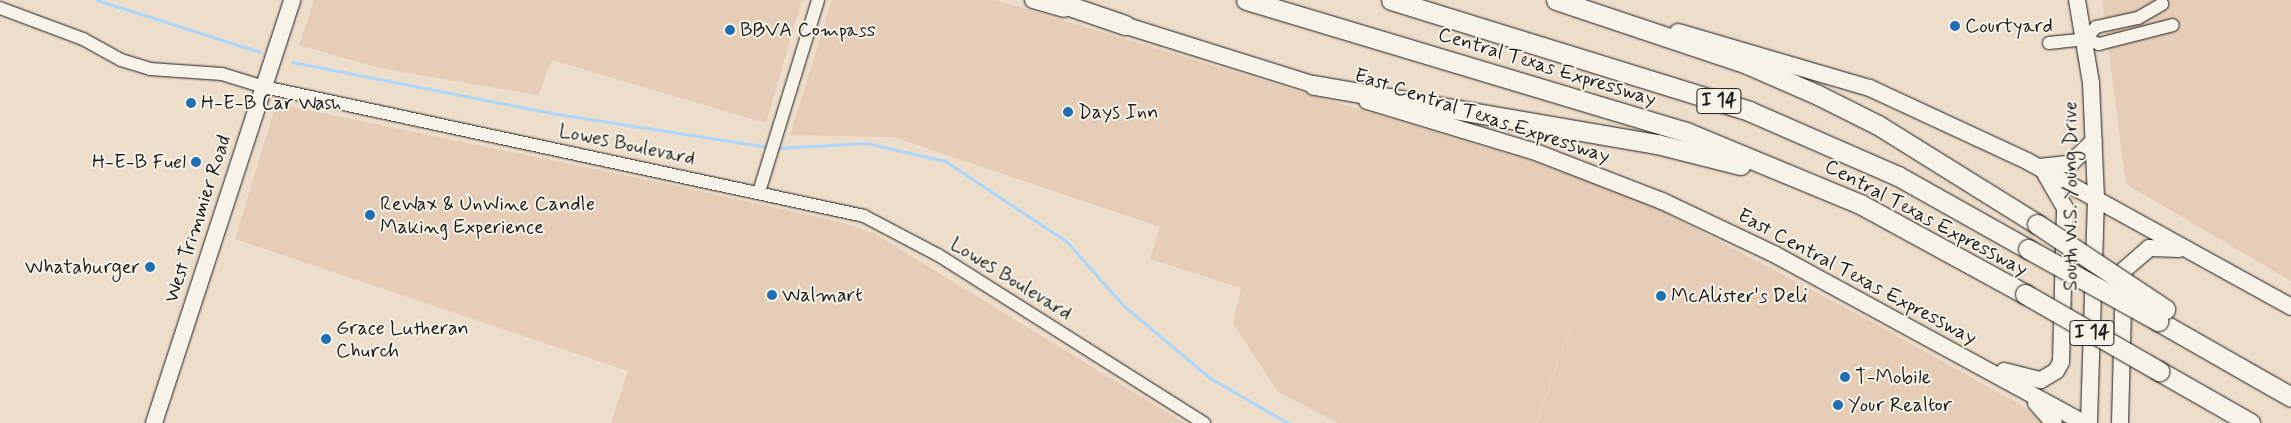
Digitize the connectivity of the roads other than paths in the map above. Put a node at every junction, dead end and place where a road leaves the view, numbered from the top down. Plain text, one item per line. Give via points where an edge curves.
1 (292, 0) edge
2 (818, 0) edge
3 (1033, 0) edge
4 (1052, 0) edge
5 (1246, 0) edge
6 (1391, 0) edge
7 (1556, 0) edge
8 (1566, 0) edge
9 (2077, 0) edge
10 (2162, 4) dead end
11 (0, 8) edge
12 (1125, 25) junction
13 (2173, 25) dead end
14 (2086, 39) junction
15 (2049, 43) dead end
16 (1314, 85) junction
17 (264, 87) junction
18 (2094, 142) junction
19 (2040, 168) junction
20 (759, 192) junction
21 (2096, 199) junction
22 (1860, 204) junction
23 (2186, 250) junction
24 (2291, 307) edge
25 (2162, 315) junction
26 (1970, 361) junction
27 (2024, 390) junction
28 (2284, 392) edge
29 (154, 423) edge
30 (1204, 423) edge
31 (2054, 423) edge
32 (2084, 423) edge
33 (2089, 423) edge
34 (2120, 423) edge
35 (2250, 423) edge

1 - 17 main road, West Trimmier Road
2 - 20 street
3 - 12 main road, East Central Texas Expressway
4 - 12 highway
5 - 22 highway, Central Texas Expressway / I 14 via 1686,132
6 - 25 highway, Central Texas Expressway / I 14, bridge via 1749,111 1898,176 2028,249
7 - 25 highway, bridge via 1730,58 1818,95 1878,125 2038,224
8 - 19 main road via 1870,88
9 - 14 main road, South W.S. Young Drive
10 - 14 street via 2138,18 2096,27
11 - 17 street, Lowes Boulevard via 83,39 121,60 150,68 222,74
12 - 16 main road, East Central Texas Expressway
13 - 14 street via 2099,44
14 - 15 street
14 - 18 main road, South W.S. Young Drive
16 - 22 highway via 1657,144 1724,160
16 - 26 main road, East Central Texas Expressway via 1532,151 1662,201 1774,254
17 - 20 street, Lowes Boulevard
17 - 29 main road, West Trimmier Road
18 - 19 main road via 2070,164
18 - 21 main road, South W.S. Young Drive
19 - 21 main road
19 - 26 main road via 2057,190 2065,208 2061,362 2056,371 2041,380
20 - 30 street, Lowes Boulevard via 834,208 886,226 938,255
21 - 23 main road
21 - 33 main road, South W.S. Young Drive
22 - 35 highway, Central Texas Expressway / I 14, bridge
23 - 24 main road
23 - 34 main road via 2149,248 2137,255 2124,270
25 - 28 highway, Central Texas Expressway / I 14
26 - 27 main road, East Central Texas Expressway
27 - 31 main road
27 - 32 main road, East Central Texas Expressway

